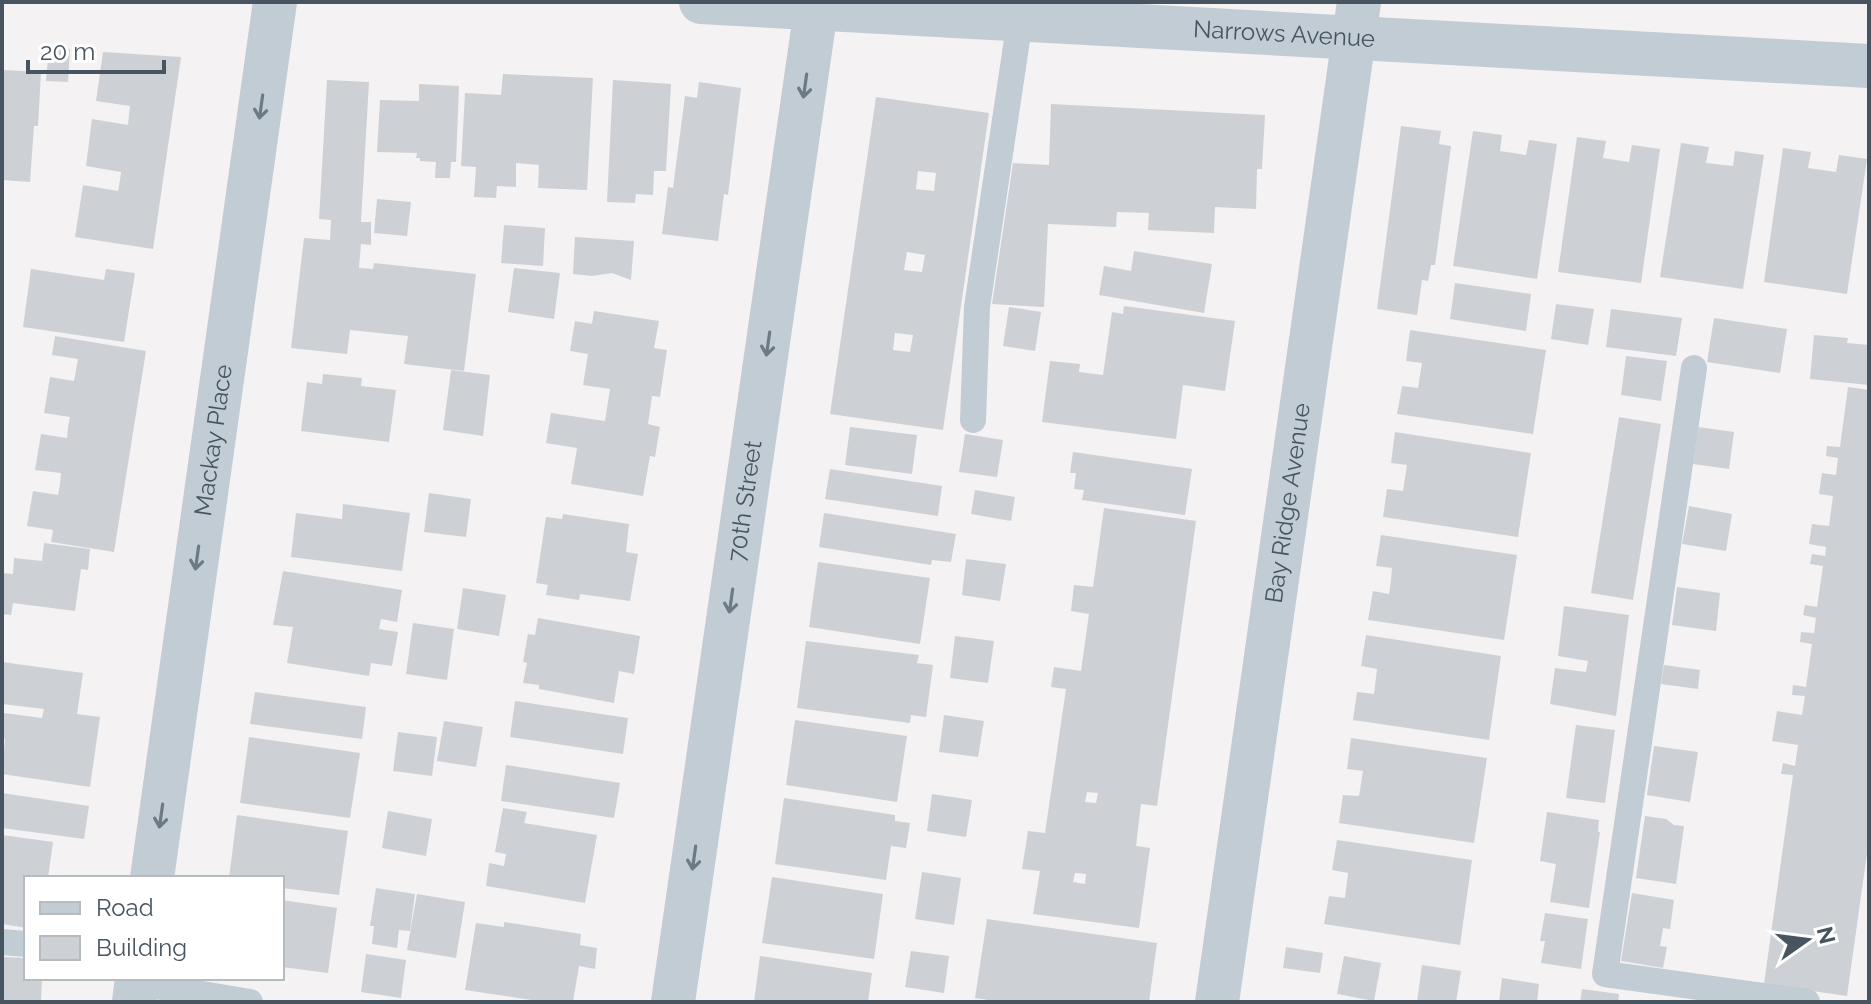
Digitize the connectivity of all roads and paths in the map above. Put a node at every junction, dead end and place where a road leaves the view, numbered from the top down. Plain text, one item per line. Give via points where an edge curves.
1 (275, 2) edge
2 (701, 2) edge
3 (817, 6) edge
4 (1020, 20) junction
5 (1356, 20) edge
6 (1869, 66) edge
7 (1694, 368) dead end
8 (973, 420) dead end
9 (152, 876) edge
10 (2, 942) edge
11 (24, 944) edge
12 (136, 988) edge
13 (250, 1002) edge
14 (673, 1002) edge
15 (1217, 1002) edge
16 (1807, 1002) edge

1 -> 9 street, Mackay Place
2 - 3 street, Narrows Avenue
3 - 4 street, Narrows Avenue
3 -> 14 street, 70th Street
4 - 5 street, Narrows Avenue
4 - 8 lane via 977,307
5 - 6 street, Narrows Avenue
5 - 15 street, Bay Ridge Avenue
7 - 16 lane via 1605,974
10 - 11 lane
12 - 13 lane

